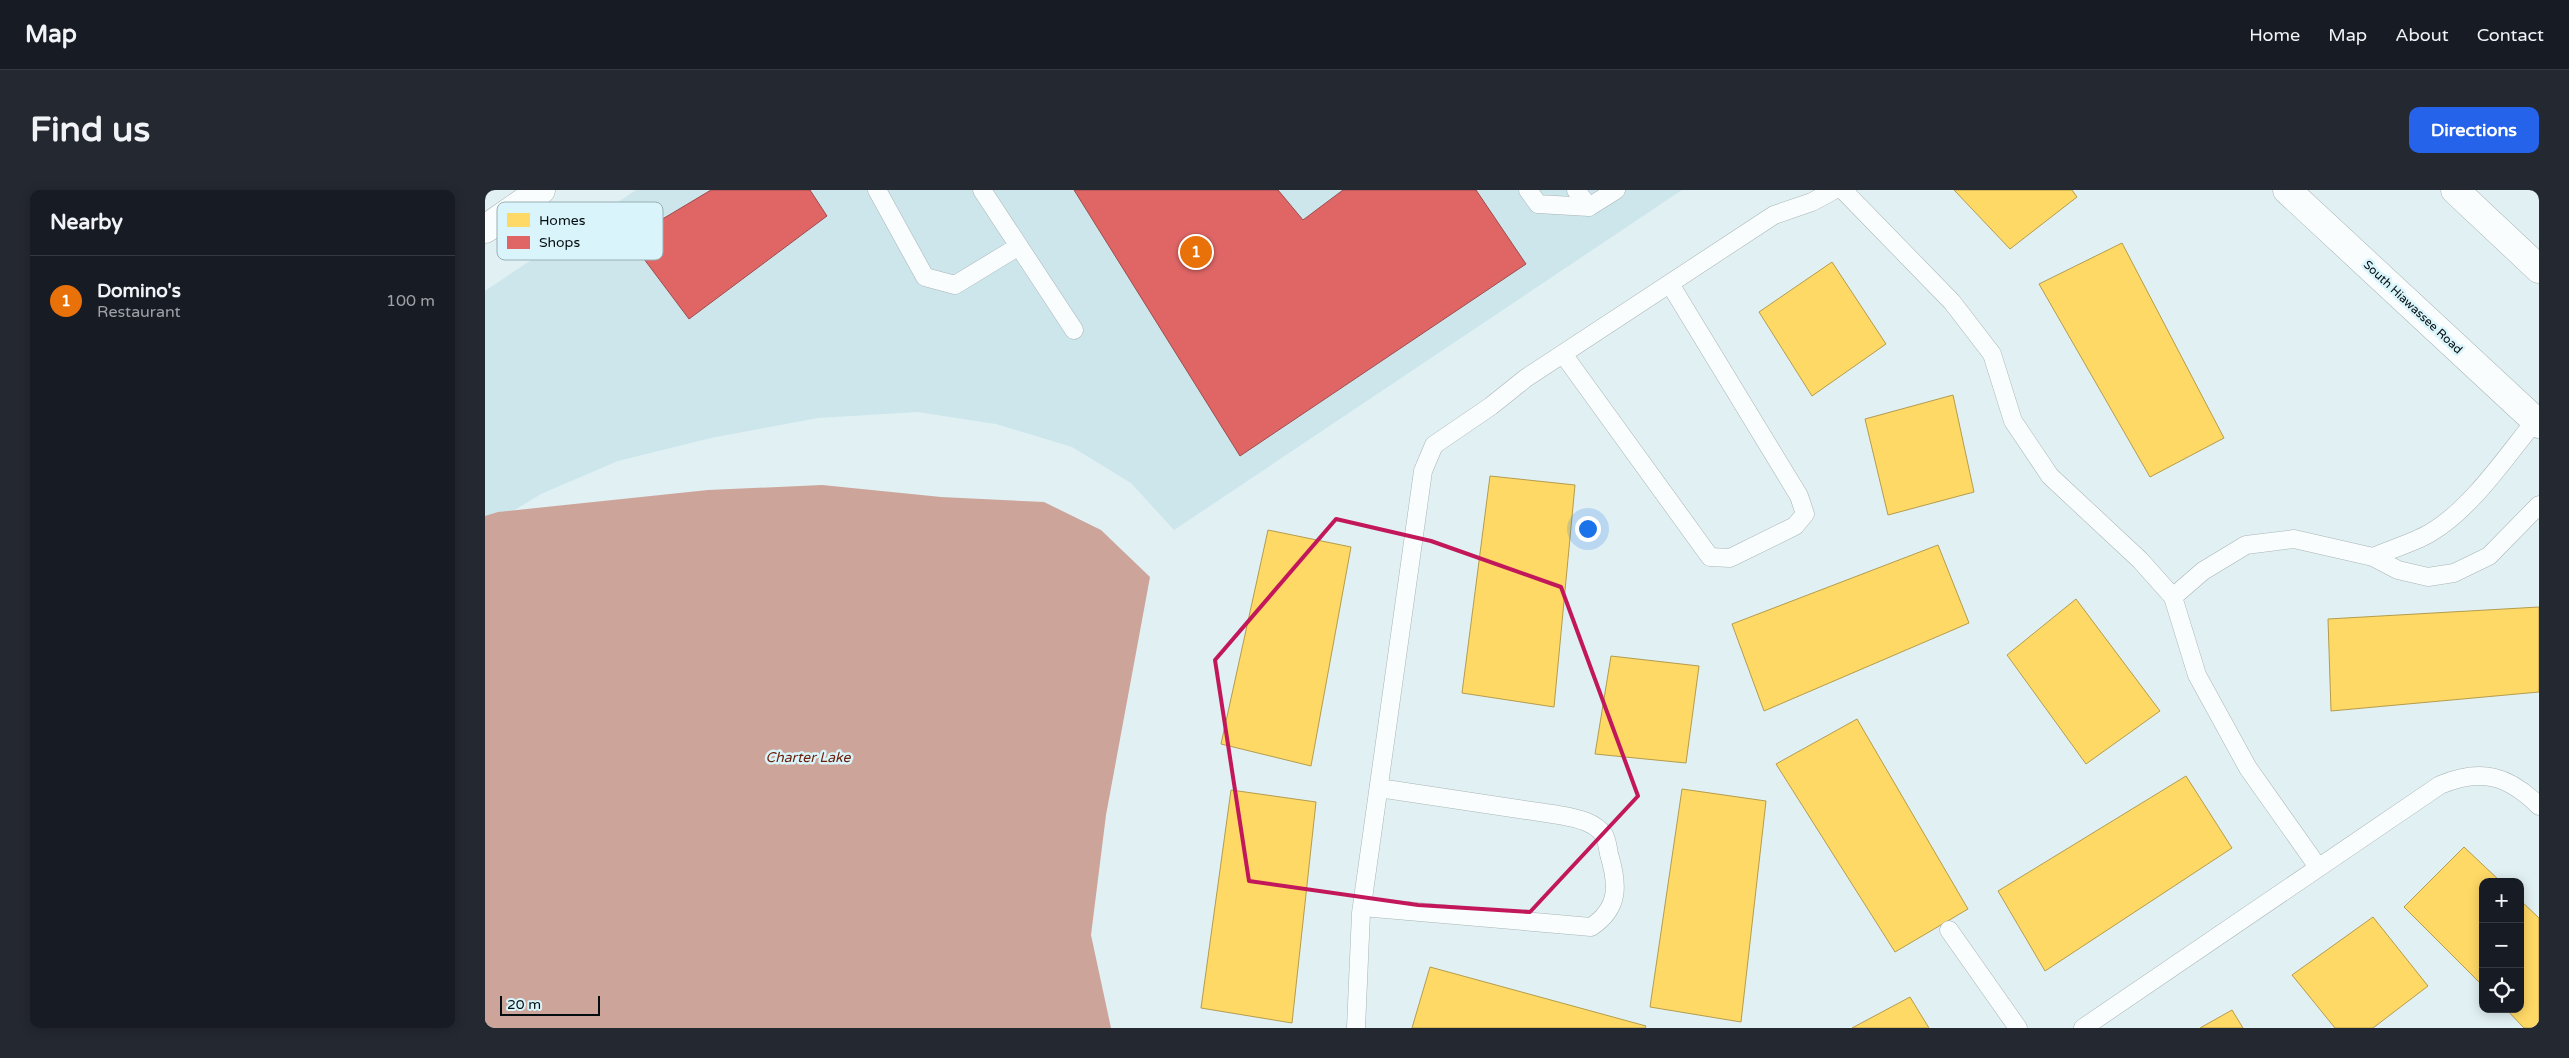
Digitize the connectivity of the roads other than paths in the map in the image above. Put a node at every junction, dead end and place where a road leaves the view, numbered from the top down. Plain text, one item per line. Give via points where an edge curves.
1 (541, 190) edge
2 (877, 190) edge
3 (982, 190) edge
4 (1528, 190) edge
5 (1576, 190) edge
6 (1616, 190) edge
7 (1834, 190) edge
8 (1843, 190) edge
9 (2287, 190) edge
10 (2455, 190) edge
11 (524, 202) edge
12 (1589, 207) junction
13 (497, 221) edge
14 (485, 229) edge
15 (1019, 246) junction
16 (2539, 269) edge
17 (1670, 284) junction
18 (1074, 330) dead end
19 (1563, 354) junction
20 (2537, 422) edge
21 (2539, 505) edge
22 (2373, 557) junction
23 (2173, 597) junction
24 (1379, 788) junction
25 (2539, 806) edge
26 (2318, 868) junction
27 (1362, 908) junction
28 (1949, 930) dead end
29 (1357, 1028) edge
30 (2018, 1028) edge
31 (2083, 1028) edge

1 - 11 street
2 - 15 lane via 925,277 955,285
3 - 15 lane
4 - 12 lane via 1538,204
5 - 12 lane
6 - 12 lane
7 - 17 lane via 1812,202 1774,215
8 - 23 lane via 1953,302 1992,354 2013,421 2050,476 2140,560
9 - 20 street, South Hiawassee Road
10 - 16 street
13 - 14 street
15 - 18 lane
17 - 19 lane
17 - 19 lane via 1799,496 1805,514 1795,526 1729,558 1710,557
19 - 24 lane via 1434,446 1423,471
20 - 22 lane via 2447,520 2430,533
21 - 22 lane via 2489,556 2454,573 2428,577 2398,570
22 - 23 lane via 2295,539 2246,544 2203,571
23 - 26 lane via 2197,675 2248,768
24 - 27 lane
24 - 27 lane via 1588,821 1604,836 1617,880 1615,896 1600,921 1591,927
25 - 26 lane via 2525,792 2498,777 2461,777 2440,785
26 - 31 lane
27 - 29 lane
28 - 30 lane

